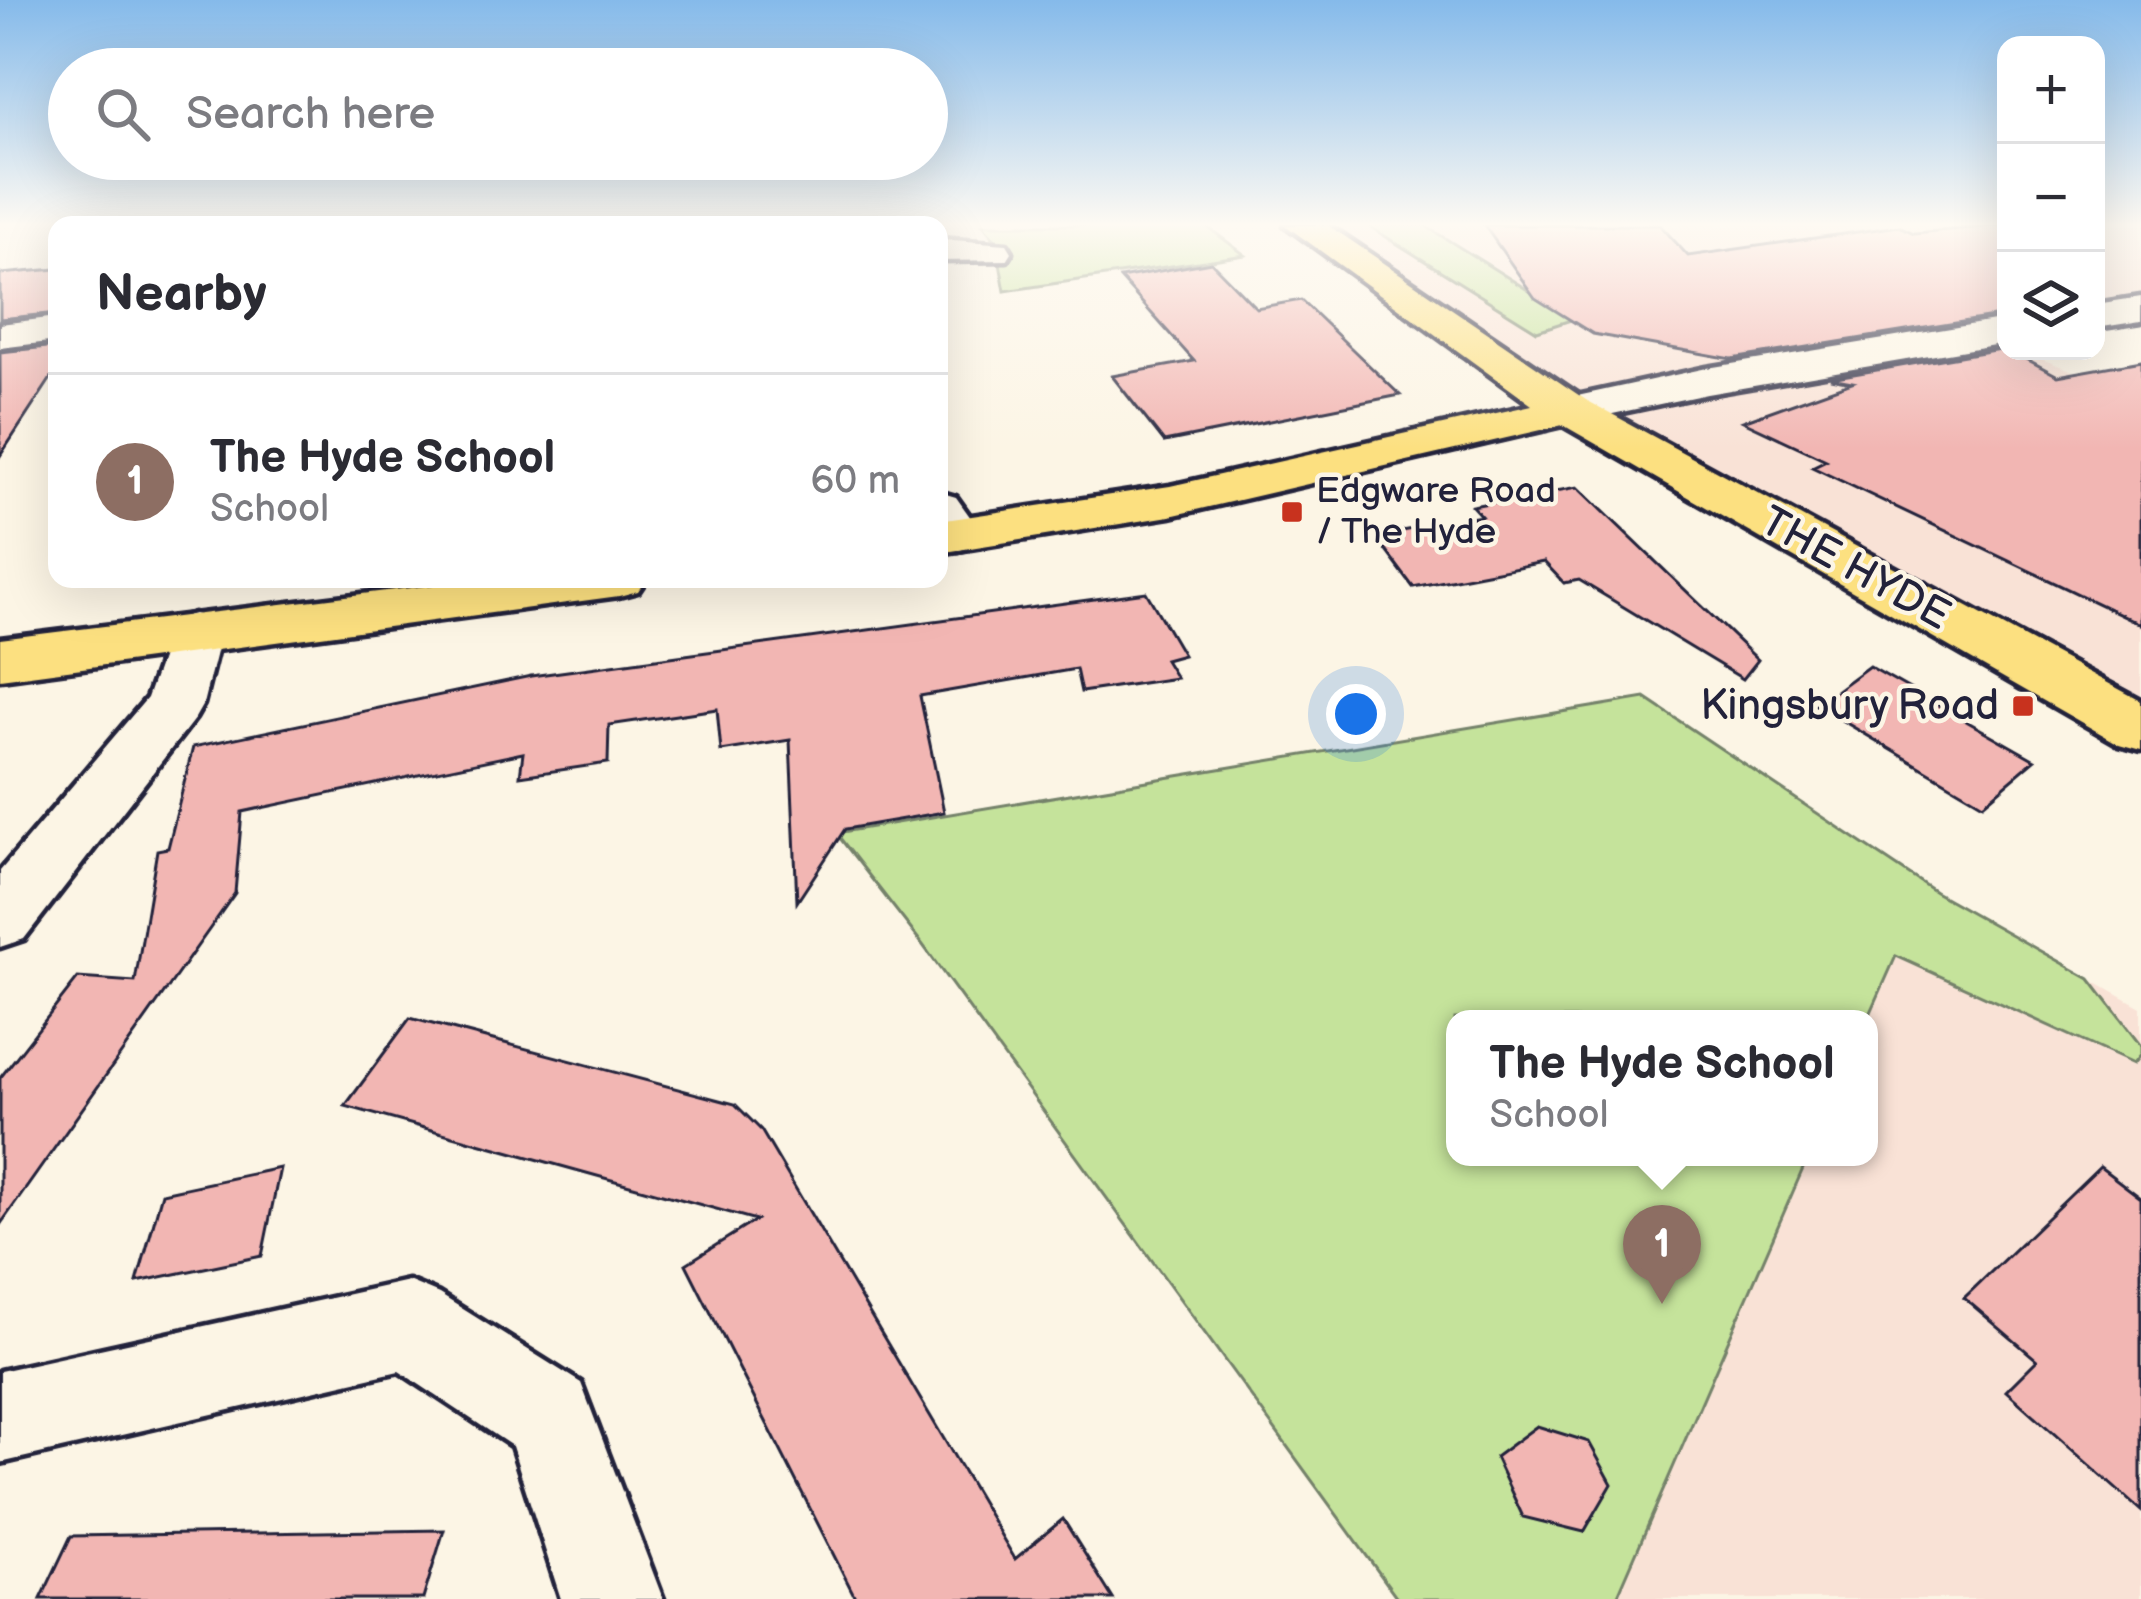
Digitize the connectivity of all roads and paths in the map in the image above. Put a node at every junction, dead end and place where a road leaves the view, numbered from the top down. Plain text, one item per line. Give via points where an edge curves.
1 (1410, 300) edge
2 (2141, 309) edge
3 (2105, 315) edge
4 (48, 330) edge
5 (1997, 332) edge
6 (0, 336) edge
7 (1570, 410) junction
8 (948, 526) edge
9 (485, 588) edge
10 (426, 592) edge
11 (194, 632) junction
12 (0, 659) edge
13 (2141, 728) edge
14 (0, 919) edge
15 (0, 1417) edge
16 (611, 1599) edge

1 - 7 main road, THE HYDE
2 - 3 street
4 - 6 street
5 - 7 street
7 - 8 main road via 1170,501
7 - 13 main road, THE HYDE
9 - 10 main road
10 - 11 main road
11 - 12 main road
11 - 14 street via 174,704
15 - 16 street via 409,1325 548,1416

